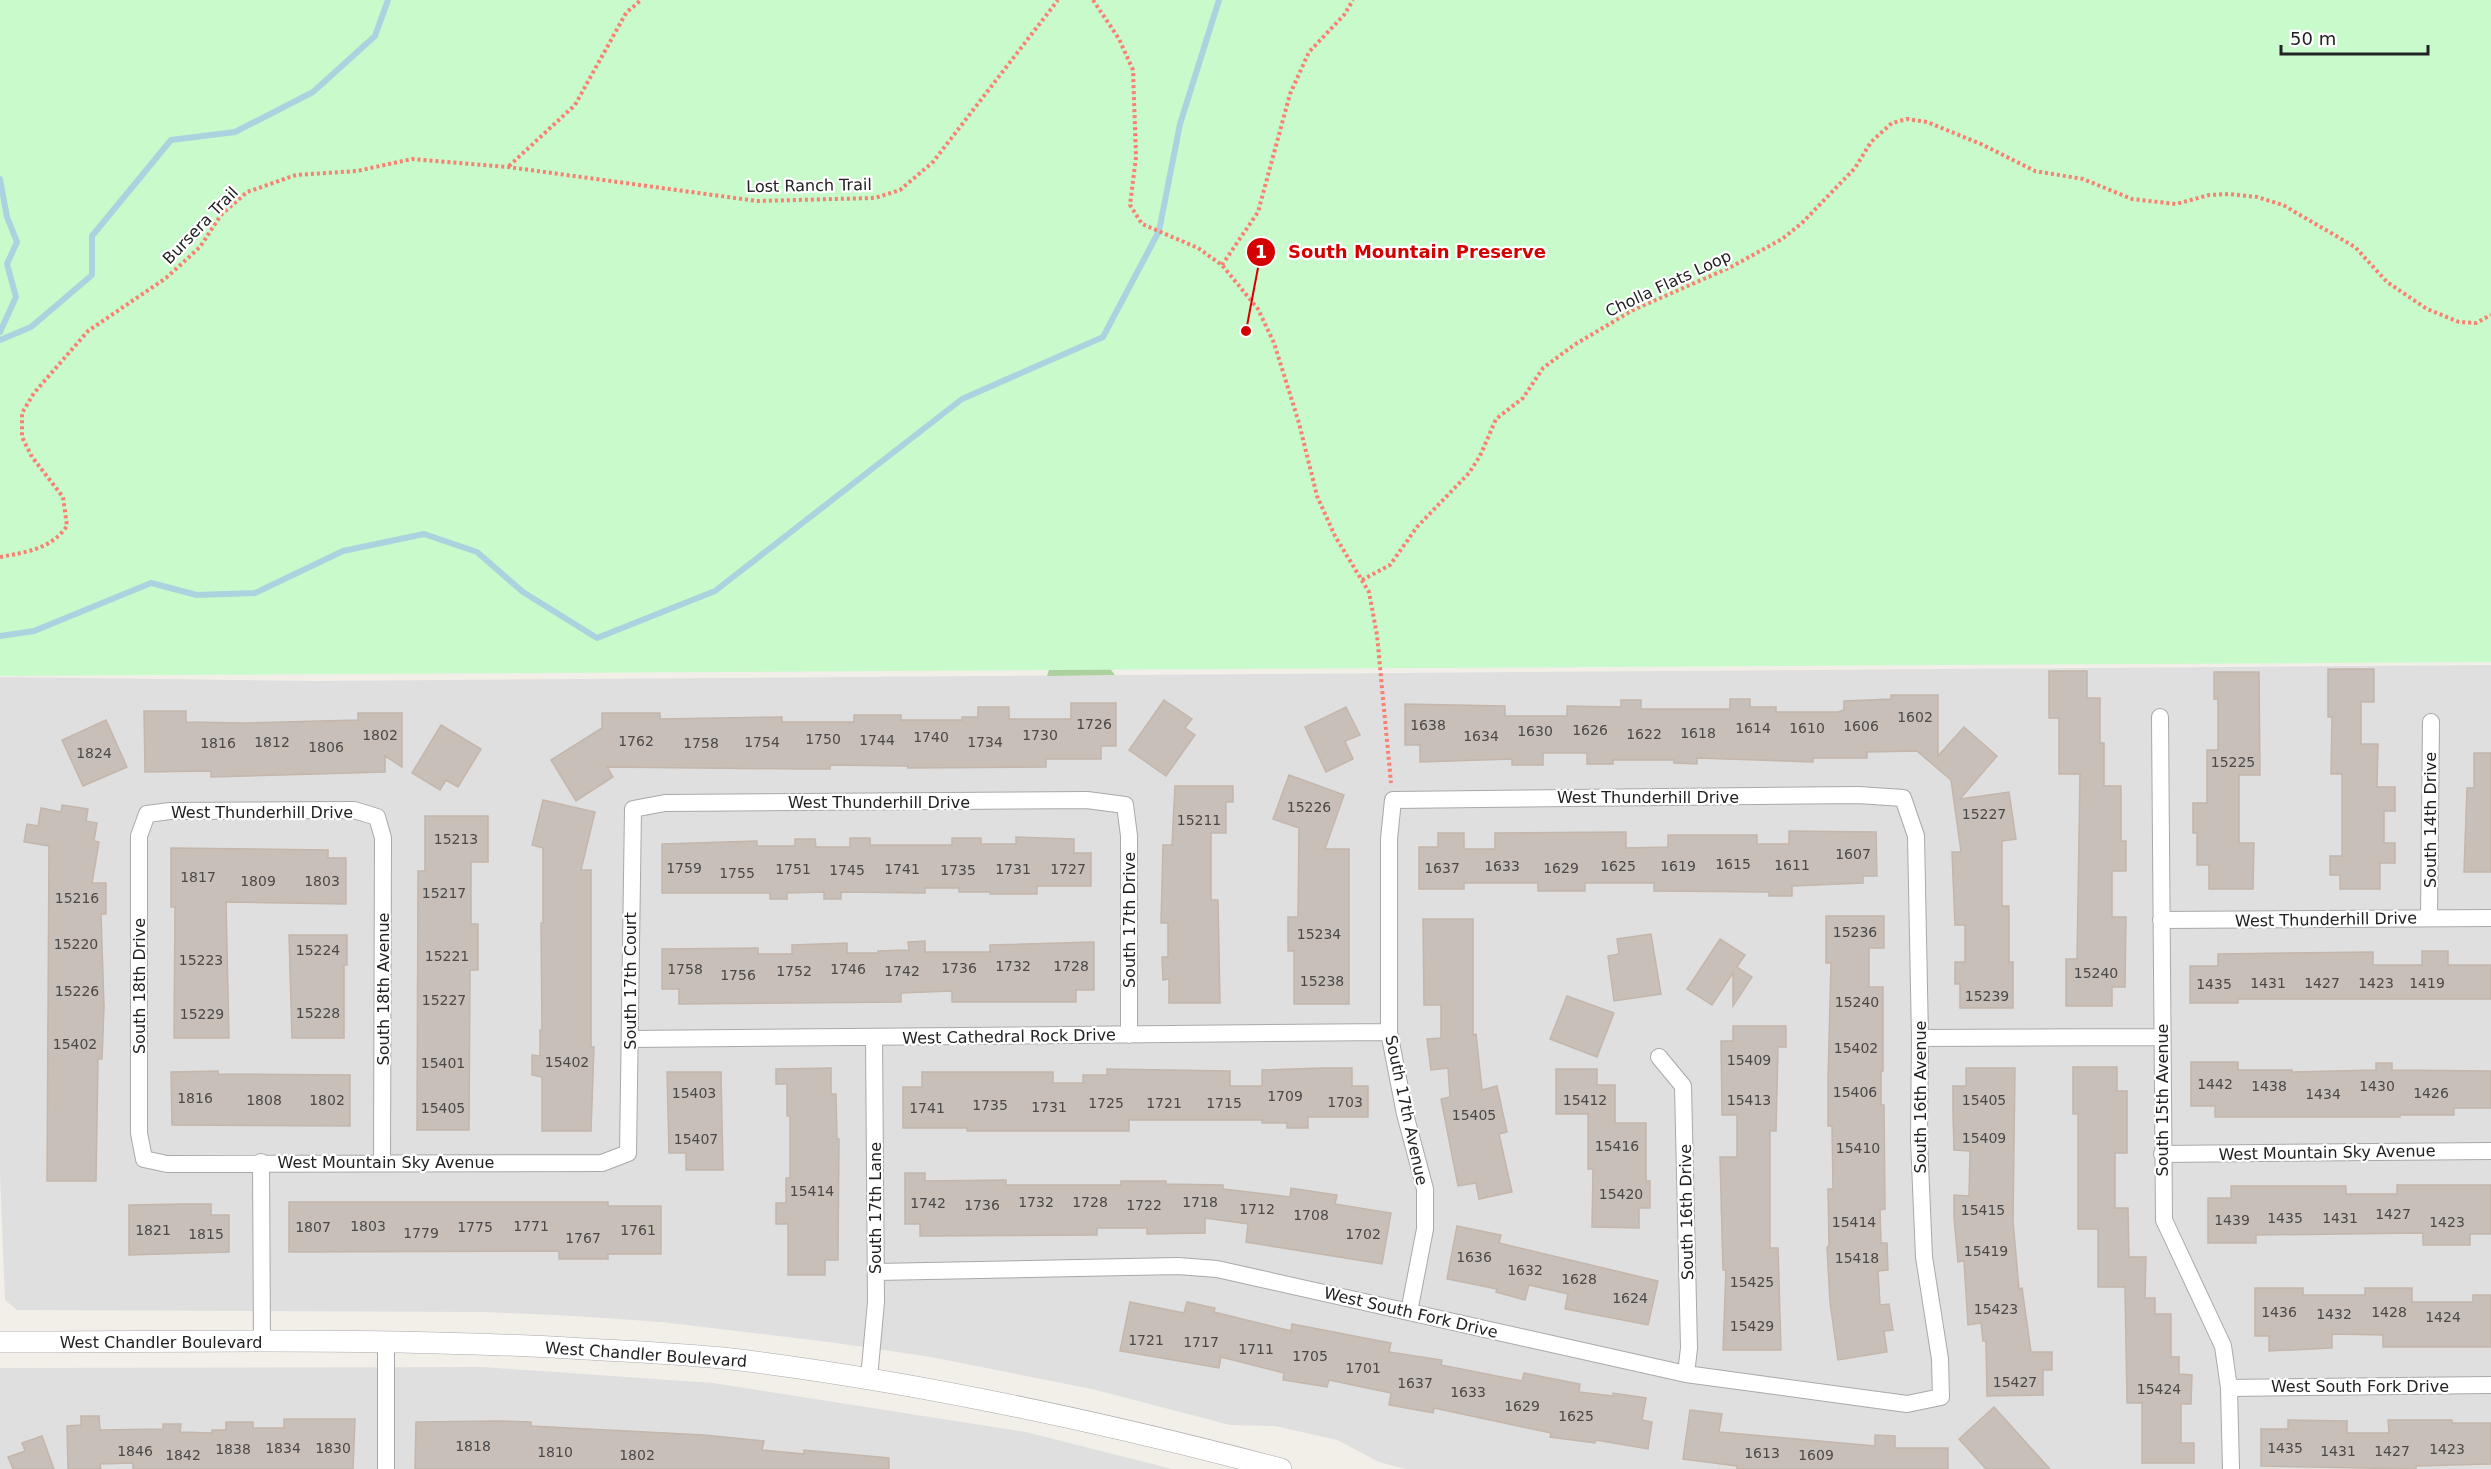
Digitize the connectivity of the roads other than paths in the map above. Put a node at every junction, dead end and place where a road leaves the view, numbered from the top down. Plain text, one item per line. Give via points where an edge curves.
1 (2160, 717) dead end
2 (2431, 722) dead end
3 (1903, 798) joint
4 (1393, 800) joint
5 (1125, 805) joint
6 (633, 809) joint
7 (147, 814) joint
8 (377, 817) joint
9 (2430, 918) junction
10 (2491, 918) edge
11 (2161, 920) junction
12 (1389, 1032) junction
13 (1129, 1035) junction
14 (874, 1037) junction
15 (2162, 1037) junction
16 (1920, 1038) junction
17 (630, 1040) junction
18 (1659, 1057) dead end
19 (2491, 1150) edge
20 (628, 1153) joint
21 (2162, 1154) junction
22 (144, 1159) joint
23 (261, 1162) junction
24 (382, 1162) junction
25 (876, 1272) junction
26 (1409, 1312) junction
27 (0, 1342) edge
28 (262, 1342) junction
29 (386, 1342) junction
30 (1686, 1374) junction
31 (869, 1378) junction
32 (2491, 1385) edge
33 (2229, 1388) junction
34 (1941, 1397) joint
35 (386, 1469) edge
36 (1281, 1469) edge
37 (2231, 1469) edge

1 - 11 street, South 15th Avenue
2 - 9 street, South 14th Drive
3 - 4 street, West Thunderhill Drive via 1858,795
3 - 16 street, South 16th Avenue via 1916,836
4 - 12 street, South 17th Avenue via 1389,840
5 - 6 street, West Thunderhill Drive via 1087,800 665,803
5 - 13 street, South 17th Drive via 1129,836
6 - 17 street, South 17th Court
7 - 8 street, West Thunderhill Drive via 354,810
7 - 22 street, South 18th Drive via 139,836 139,1133
8 - 24 street, South 18th Avenue via 383,838
9 - 10 street, West Thunderhill Drive
9 - 11 street, West Thunderhill Drive
11 - 15 street, South 15th Avenue
12 - 13 street, West Cathedral Rock Drive
12 - 26 street, South 17th Avenue via 1425,1189 1425,1229
13 - 14 street, West Cathedral Rock Drive
14 - 17 street, West Cathedral Rock Drive
14 - 25 street, South 17th Lane
15 - 16 street
15 - 21 street, South 15th Avenue
16 - 34 street, South 16th Avenue via 1924,1257 1940,1359
17 - 20 street, South 17th Court
18 - 30 street, South 16th Drive via 1683,1086 1689,1348
19 - 21 street, West Mountain Sky Avenue
20 - 24 street, West Mountain Sky Avenue via 602,1163
21 - 33 street, South 15th Avenue via 2164,1220 2223,1346
22 - 23 street, West Mountain Sky Avenue via 167,1164
23 - 24 street, West Mountain Sky Avenue
23 - 28 street
25 - 26 street, West South Fork Drive via 1178,1266 1217,1269
25 - 31 street, South 17th Lane
26 - 30 street, West South Fork Drive
27 - 28 street, West Chandler Boulevard
28 - 29 street, West Chandler Boulevard
29 - 31 street, West Chandler Boulevard via 623,1351 737,1360
29 - 35 street
30 - 34 street, West South Fork Drive via 1906,1404
31 - 36 street, West Chandler Boulevard via 1047,1411
32 - 33 street, West South Fork Drive
33 - 37 street, South 15th Avenue

